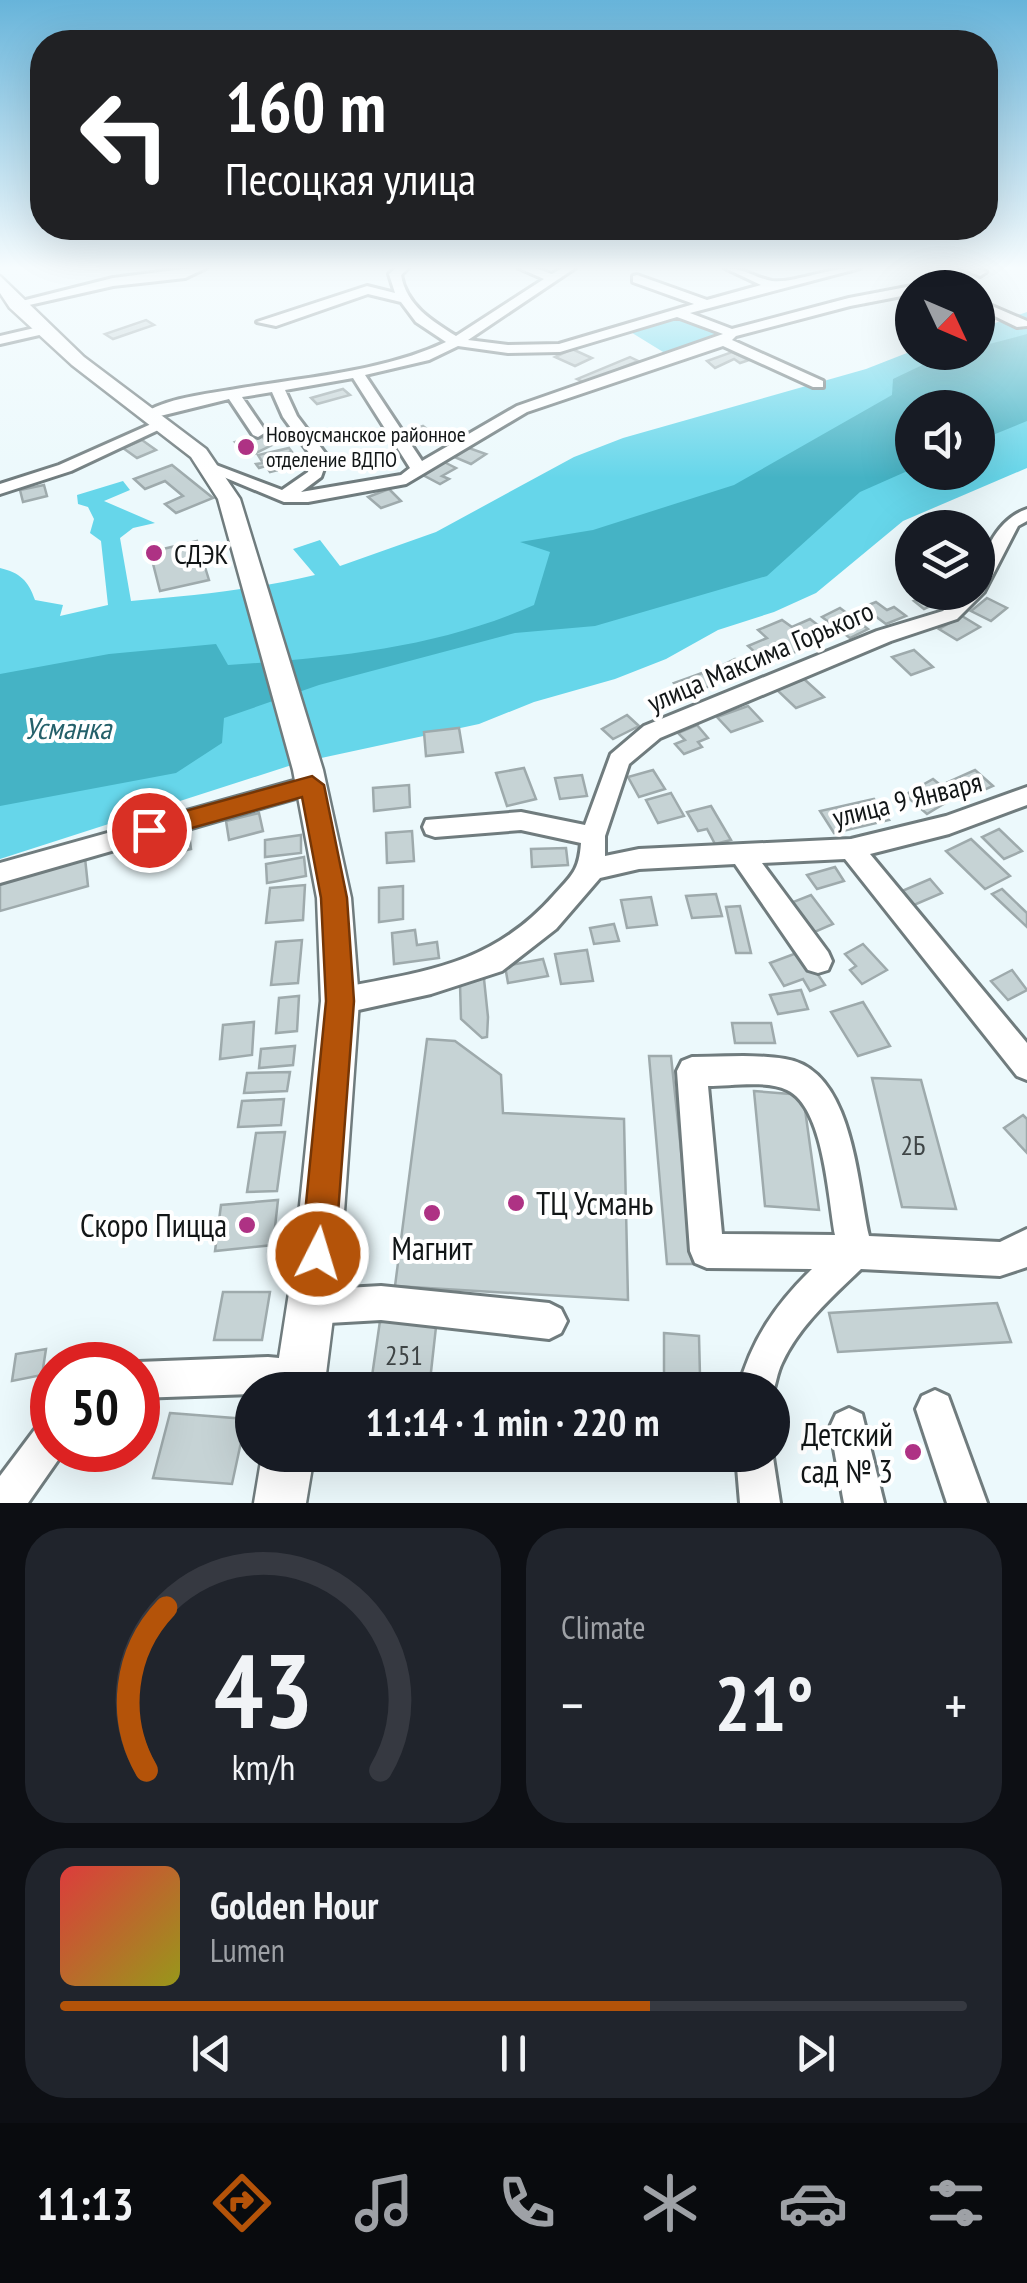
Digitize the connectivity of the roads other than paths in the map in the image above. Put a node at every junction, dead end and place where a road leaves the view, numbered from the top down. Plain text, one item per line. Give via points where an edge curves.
1 (53, 338) edge
2 (450, 338) edge
3 (462, 338) edge
4 (593, 338) edge
5 (725, 338) edge
6 (730, 338) edge
7 (456, 342) junction
8 (357, 374) junction
9 (818, 384) dead end
10 (277, 387) junction
11 (233, 394) junction
12 (156, 420) junction
13 (258, 432) dead end
14 (210, 468) junction
15 (419, 469) junction
16 (0, 489) edge
17 (284, 497) junction
18 (1027, 514) edge
19 (995, 554) edge
20 (954, 610) edge
21 (310, 778) junction
22 (1027, 796) edge
23 (435, 827) dead end
24 (593, 836) junction
25 (851, 849) junction
26 (741, 854) junction
27 (592, 869) junction
28 (0, 872) edge
29 (818, 960) dead end
30 (340, 1001) junction
31 (1027, 1066) edge
32 (1027, 1246) edge
33 (855, 1252) junction
34 (310, 1308) junction
35 (549, 1321) dead end
36 (302, 1372) edge
37 (759, 1372) edge
38 (235, 1376) edge
39 (160, 1379) edge
40 (935, 1409) dead end
41 (848, 1427) dead end
42 (30, 1467) edge
43 (285, 1472) edge
44 (757, 1472) edge
45 (4, 1503) edge
46 (280, 1503) edge
47 (760, 1503) edge
48 (864, 1503) edge
49 (968, 1503) edge

1 - 12 main road
2 - 7 street
3 - 7 street
4 - 7 street via 560,348
5 - 15 street via 522,409
6 - 9 street
7 - 8 street
8 - 10 street
8 - 15 street
10 - 11 street
10 - 17 street via 320,457 314,474
11 - 12 street
11 - 13 street
12 - 14 main road
12 - 16 street via 65,468
14 - 17 street
14 - 21 main road via 256,590
15 - 17 street via 384,484
18 - 19 street, улица Максима Горького via 1011,523
20 - 24 street, улица Максима Горького via 652,732 619,760
21 - 28 street
21 - 30 main road via 334,898
22 - 25 street, улица 9 Января via 949,825
23 - 24 street via 521,821
24 - 27 street, улица Максима Горького
25 - 26 street, улица 9 Января
25 - 31 street
26 - 27 street, улица 9 Января via 639,858
26 - 29 street
27 - 30 street via 547,921 492,962
30 - 34 main road
32 - 33 street via 1000,1259
33 - 33 street via 828,1108 808,1085 786,1073 692,1071 706,1251
33 - 37 street via 788,1317
34 - 35 street via 381,1303
34 - 36 main road
38 - 39 street
40 - 49 street
41 - 48 street
42 - 45 street
43 - 46 main road
44 - 47 street

